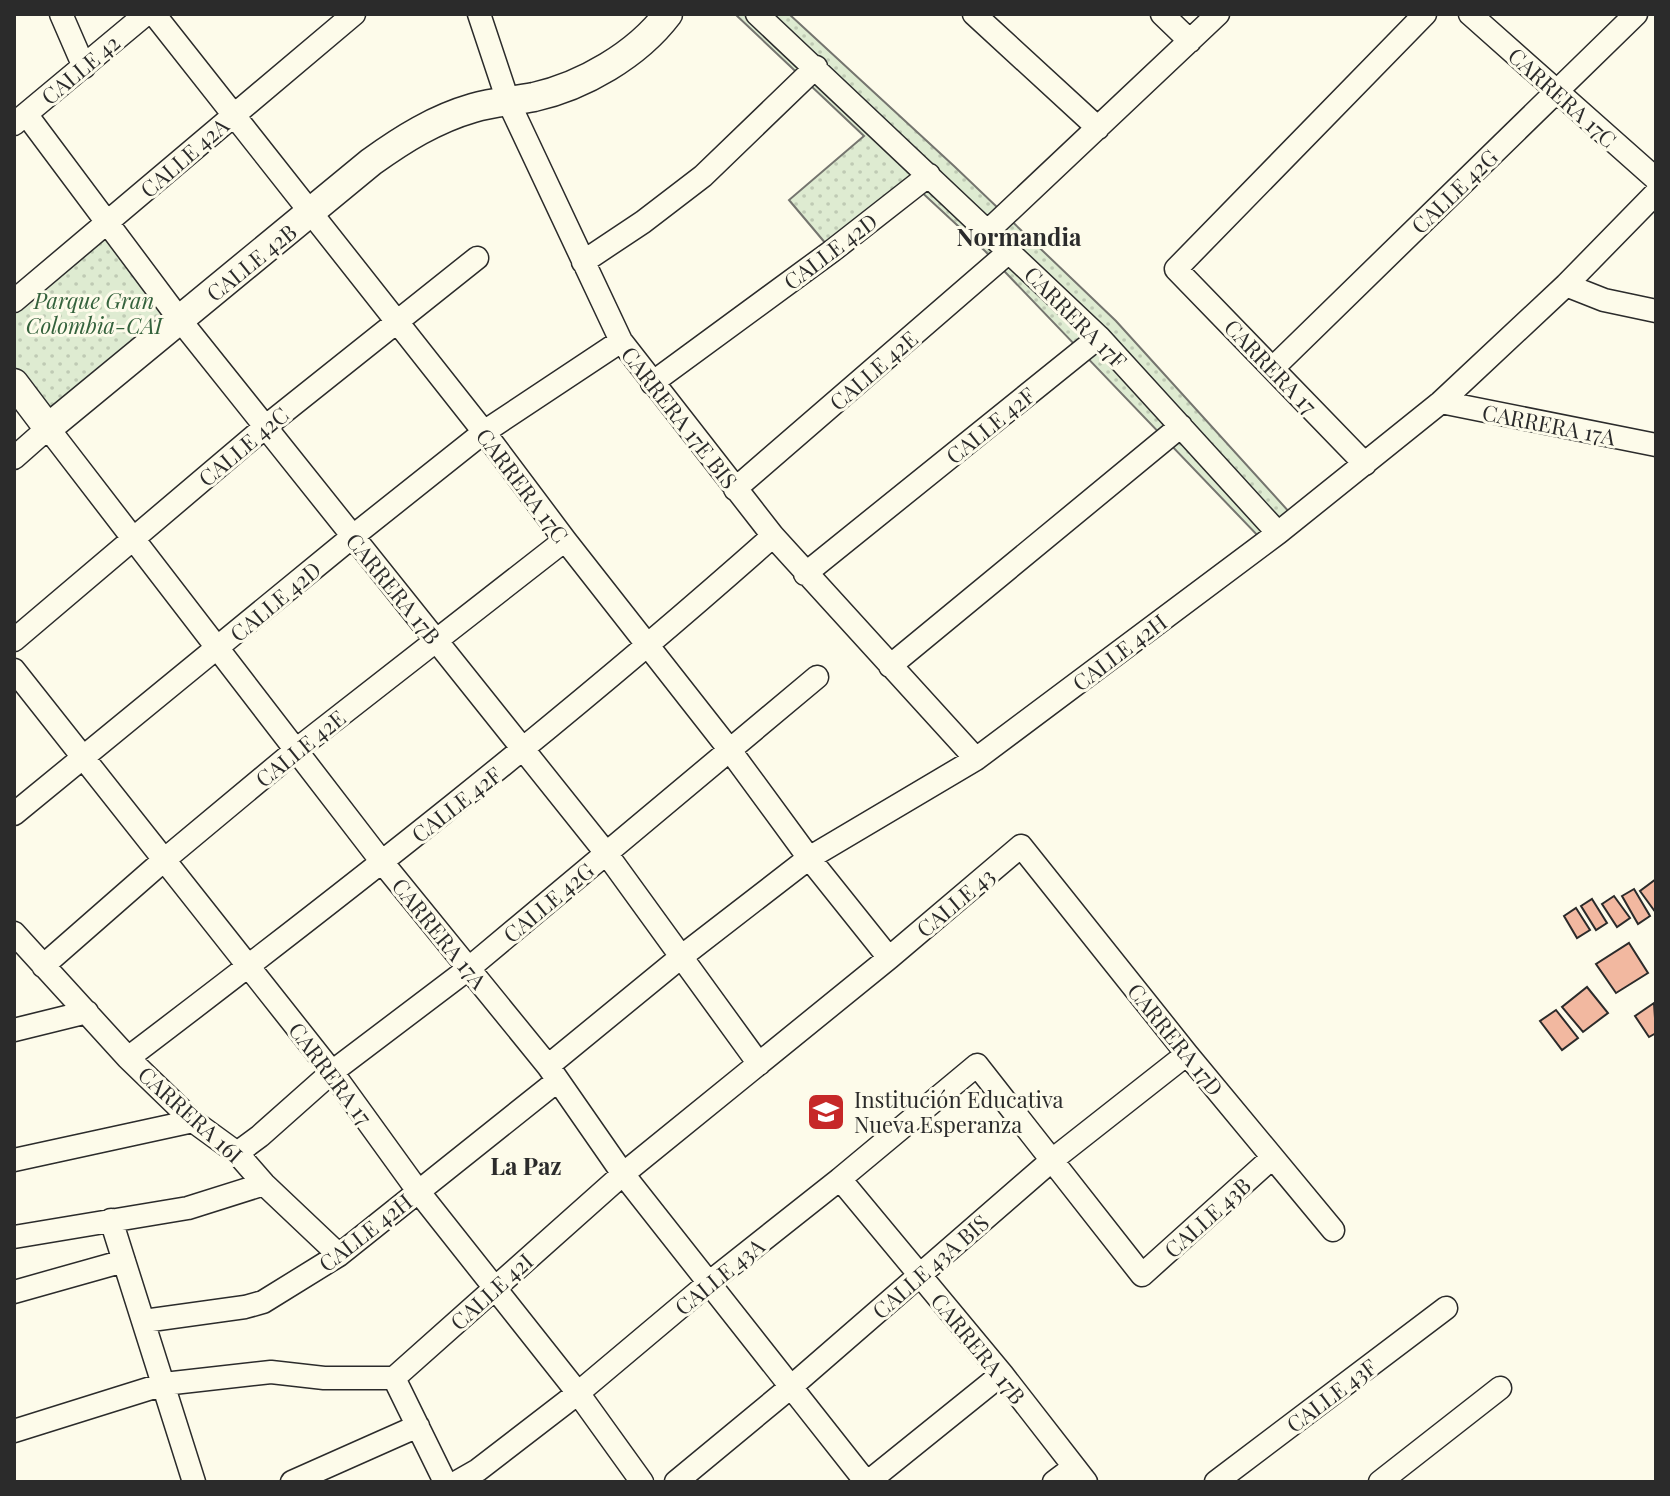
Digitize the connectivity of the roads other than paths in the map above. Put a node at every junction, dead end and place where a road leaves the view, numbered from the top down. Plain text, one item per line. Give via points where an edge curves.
1 (61, 14) edge
2 (146, 14) edge
3 (154, 14) edge
4 (354, 14) edge
5 (479, 14) edge
6 (668, 14) edge
7 (757, 14) edge
8 (974, 14) edge
9 (1162, 14) edge
10 (1218, 14) edge
11 (1425, 14) edge
12 (1470, 14) edge
13 (1636, 14) edge
14 (1190, 41) junction
15 (84, 67) junction
16 (816, 67) junction
17 (1555, 92) junction
18 (508, 101) junction
19 (232, 116) junction
20 (20, 119) edge
21 (1098, 128) junction
22 (929, 175) junction
23 (1656, 179) edge
24 (1656, 193) edge
25 (309, 214) junction
26 (107, 224) junction
27 (989, 230) junction
28 (1010, 251) junction
29 (477, 258) dead end
30 (583, 262) junction
31 (1566, 285) junction
32 (14, 301) edge
33 (1656, 311) edge
34 (180, 320) junction
35 (395, 321) junction
36 (1099, 337) junction
37 (621, 341) junction
38 (1273, 368) junction
39 (14, 383) edge
40 (652, 383) junction
41 (1441, 402) junction
42 (1181, 426) junction
43 (265, 427) junction
44 (48, 428) junction
45 (484, 432) junction
46 (1656, 445) edge
47 (14, 458) edge
48 (1365, 464) junction
49 (735, 489) junction
50 (1278, 533) junction
51 (773, 536) junction
52 (352, 537) junction
53 (135, 539) junction
54 (565, 540) junction
55 (805, 574) junction
56 (14, 640) edge
57 (437, 641) junction
58 (648, 647) junction
59 (218, 649) junction
60 (890, 666) junction
61 (14, 670) edge
62 (817, 677) dead end
63 (729, 749) junction
64 (296, 750) junction
65 (524, 750) junction
66 (82, 758) junction
67 (976, 759) junction
68 (14, 814) edge
69 (1021, 846) joint
70 (606, 853) junction
71 (809, 858) junction
72 (164, 860) junction
73 (382, 862) junction
74 (14, 933) edge
75 (681, 957) junction
76 (889, 958) junction
77 (43, 966) junction
78 (249, 967) junction
79 (468, 969) junction
80 (87, 1012) junction
81 (14, 1030) edge
82 (1187, 1054) junction
83 (128, 1058) junction
84 (759, 1064) junction
85 (332, 1072) junction
86 (552, 1073) junction
87 (193, 1121) junction
88 (237, 1153) junction
89 (1272, 1158) junction
90 (14, 1160) edge
91 (1051, 1161) junction
92 (623, 1174) junction
93 (840, 1179) junction
94 (264, 1184) junction
95 (418, 1191) junction
96 (111, 1220) junction
97 (1333, 1230) dead end
98 (14, 1237) edge
99 (339, 1255) junction
100 (124, 1261) junction
101 (920, 1275) junction
102 (710, 1282) junction
103 (495, 1287) junction
104 (14, 1292) edge
105 (1446, 1308) dead end
106 (144, 1321) junction
107 (1002, 1374) junction
108 (394, 1378) junction
109 (164, 1384) junction
110 (792, 1386) junction
111 (1500, 1388) dead end
112 (578, 1393) junction
113 (418, 1426) junction
114 (14, 1431) edge
115 (1080, 1475) edge
116 (301, 1481) edge
117 (194, 1482) edge
118 (445, 1482) edge
119 (457, 1482) edge
120 (642, 1482) edge
121 (676, 1482) edge
122 (867, 1482) edge
123 (1054, 1482) edge
124 (1216, 1482) edge
125 (1380, 1482) edge

1 - 15 street
2 - 15 street, CALLE 42
3 - 19 street, CARRERA 17C
4 - 19 street, CALLE 42A
5 - 18 street, CARRERA 17E BIS
6 - 18 street via 623,56 588,77 559,90
7 - 16 street, CARRERA 17F
8 - 21 street
9 - 14 street
10 - 14 street
11 - 38 street, CARRERA 17 via 1176,269
12 - 17 street, CARRERA 17C
13 - 17 street, CALLE 42G
14 - 21 street
15 - 20 street, CALLE 42
16 - 22 street, CARRERA 17F
16 - 30 street via 703,176
17 - 23 street, CARRERA 17C
17 - 38 street, CALLE 42G
18 - 25 street, CALLE 42B via 473,108 407,136
18 - 30 street, CARRERA 17E BIS
19 - 25 street, CARRERA 17C
19 - 26 street, CALLE 42A
20 - 26 street, CARRERA 17B
21 - 27 street
22 - 27 street, CARRERA 17F
22 - 40 street, CALLE 42D
24 - 31 street, CALLE 42H
25 - 34 street, CALLE 42B
25 - 35 street, CARRERA 17C
26 - 32 street, CALLE 42A
26 - 34 street, CARRERA 17B
27 - 28 street, CARRERA 17F
28 - 36 street, CARRERA 17F
28 - 49 street, CALLE 42E
29 - 35 street, CALLE 42C
30 - 37 street, CARRERA 17E BIS
31 - 33 street
31 - 41 street, CALLE 42H
34 - 43 street, CARRERA 17B
34 - 44 street, CALLE 42B
35 - 43 street, CALLE 42C
35 - 45 street, CARRERA 17C
36 - 42 street, CARRERA 17F
36 - 55 street, CALLE 42F
37 - 40 street, CARRERA 17E BIS
37 - 45 street, CALLE 42D
38 - 48 street, CARRERA 17
39 - 44 street, CARRERA 17A
40 - 49 street, CARRERA 17E BIS
41 - 46 street, CARRERA 17A
41 - 48 street, CALLE 42H
42 - 50 street, CARRERA 17F
42 - 60 street
43 - 52 street, CARRERA 17B
43 - 53 street, CALLE 42C
44 - 47 street, CALLE 42B
44 - 53 street, CARRERA 17A
45 - 52 street, CALLE 42D
45 - 54 street, CARRERA 17C
48 - 50 street, CALLE 42H
49 - 51 street, CARRERA 17E BIS
50 - 67 street, CALLE 42H
51 - 55 street, CARRERA 17E BIS
51 - 58 street, CALLE 42F
52 - 57 street, CARRERA 17B
52 - 59 street, CALLE 42D
53 - 56 street, CALLE 42C
53 - 59 street, CARRERA 17A
54 - 57 street, CALLE 42E
54 - 58 street, CARRERA 17C
55 - 60 street, CARRERA 17E BIS
57 - 64 street, CALLE 42E
57 - 65 street, CARRERA 17B
58 - 63 street, CARRERA 17C
58 - 65 street, CALLE 42F
59 - 64 street, CARRERA 17A
59 - 66 street, CALLE 42D
60 - 67 street, CARRERA 17E BIS
61 - 66 street, CARRERA 17
62 - 63 street, CALLE 42G
63 - 70 street, CALLE 42G
63 - 71 street, CARRERA 17C
64 - 72 street, CALLE 42E
64 - 73 street, CARRERA 17A
65 - 70 street, CARRERA 17B
65 - 73 street, CALLE 42F
66 - 68 street, CALLE 42D
66 - 72 street, CARRERA 17
67 - 71 street, CALLE 42H
69 - 76 street, CALLE 43
69 - 82 street, CARRERA 17D
70 - 75 street, CARRERA 17B
70 - 79 street, CALLE 42G
71 - 75 street, CALLE 42H
71 - 76 street, CARRERA 17C
72 - 77 street, CALLE 42E
72 - 78 street, CARRERA 17
73 - 78 street, CALLE 42F
73 - 79 street, CARRERA 17A
74 - 77 street, CARRERA 16I
75 - 84 street, CARRERA 17B
75 - 86 street, CALLE 42H
76 - 84 street, CALLE 42I
77 - 80 street, CARRERA 16I
78 - 83 street, CALLE 42F
78 - 85 street, CARRERA 17
79 - 85 street, CALLE 42G
79 - 86 street, CARRERA 17A
80 - 81 street
80 - 83 street, CARRERA 16I
82 - 89 street, CARRERA 17D
82 - 91 street, CALLE 43A BIS
83 - 87 street, CARRERA 16I
84 - 92 street, CALLE 42I
85 - 88 street, CALLE 42G
85 - 95 street, CARRERA 17
86 - 92 street, CARRERA 17A
86 - 95 street, CALLE 42H
87 - 88 street, CARRERA 16I
87 - 90 street
88 - 94 street, CARRERA 16I
89 - 91 street, CALLE 43B via 1142,1275
89 - 97 street, CARRERA 17D
91 - 93 street, CALLE 43A via 977,1065
91 - 101 street, CALLE 43A BIS
92 - 102 street, CARRERA 17A
92 - 103 street, CALLE 42I
93 - 101 street, CARRERA 17B
93 - 102 street, CALLE 43A
94 - 96 street via 188,1208
94 - 99 street, CARRERA 16I
95 - 99 street, CALLE 42H
95 - 103 street, CARRERA 17
96 - 98 street
96 - 100 street
99 - 106 street, CALLE 42H via 263,1302
100 - 104 street
100 - 106 street
101 - 107 street, CARRERA 17B
101 - 110 street, CALLE 43A BIS
102 - 110 street, CARRERA 17A
102 - 112 street, CALLE 43A
103 - 108 street, CALLE 42I
103 - 112 street, CARRERA 17
105 - 124 street, CALLE 43F
106 - 109 street
107 - 115 street, CARRERA 17B
107 - 122 street
108 - 109 street via 271,1372
108 - 113 street
109 - 114 street
109 - 117 street
110 - 121 street, CALLE 43A BIS
110 - 122 street, CARRERA 17A
111 - 125 street
112 - 119 street, CALLE 43A
112 - 120 street, CARRERA 17
113 - 116 street
113 - 118 street
115 - 123 street

